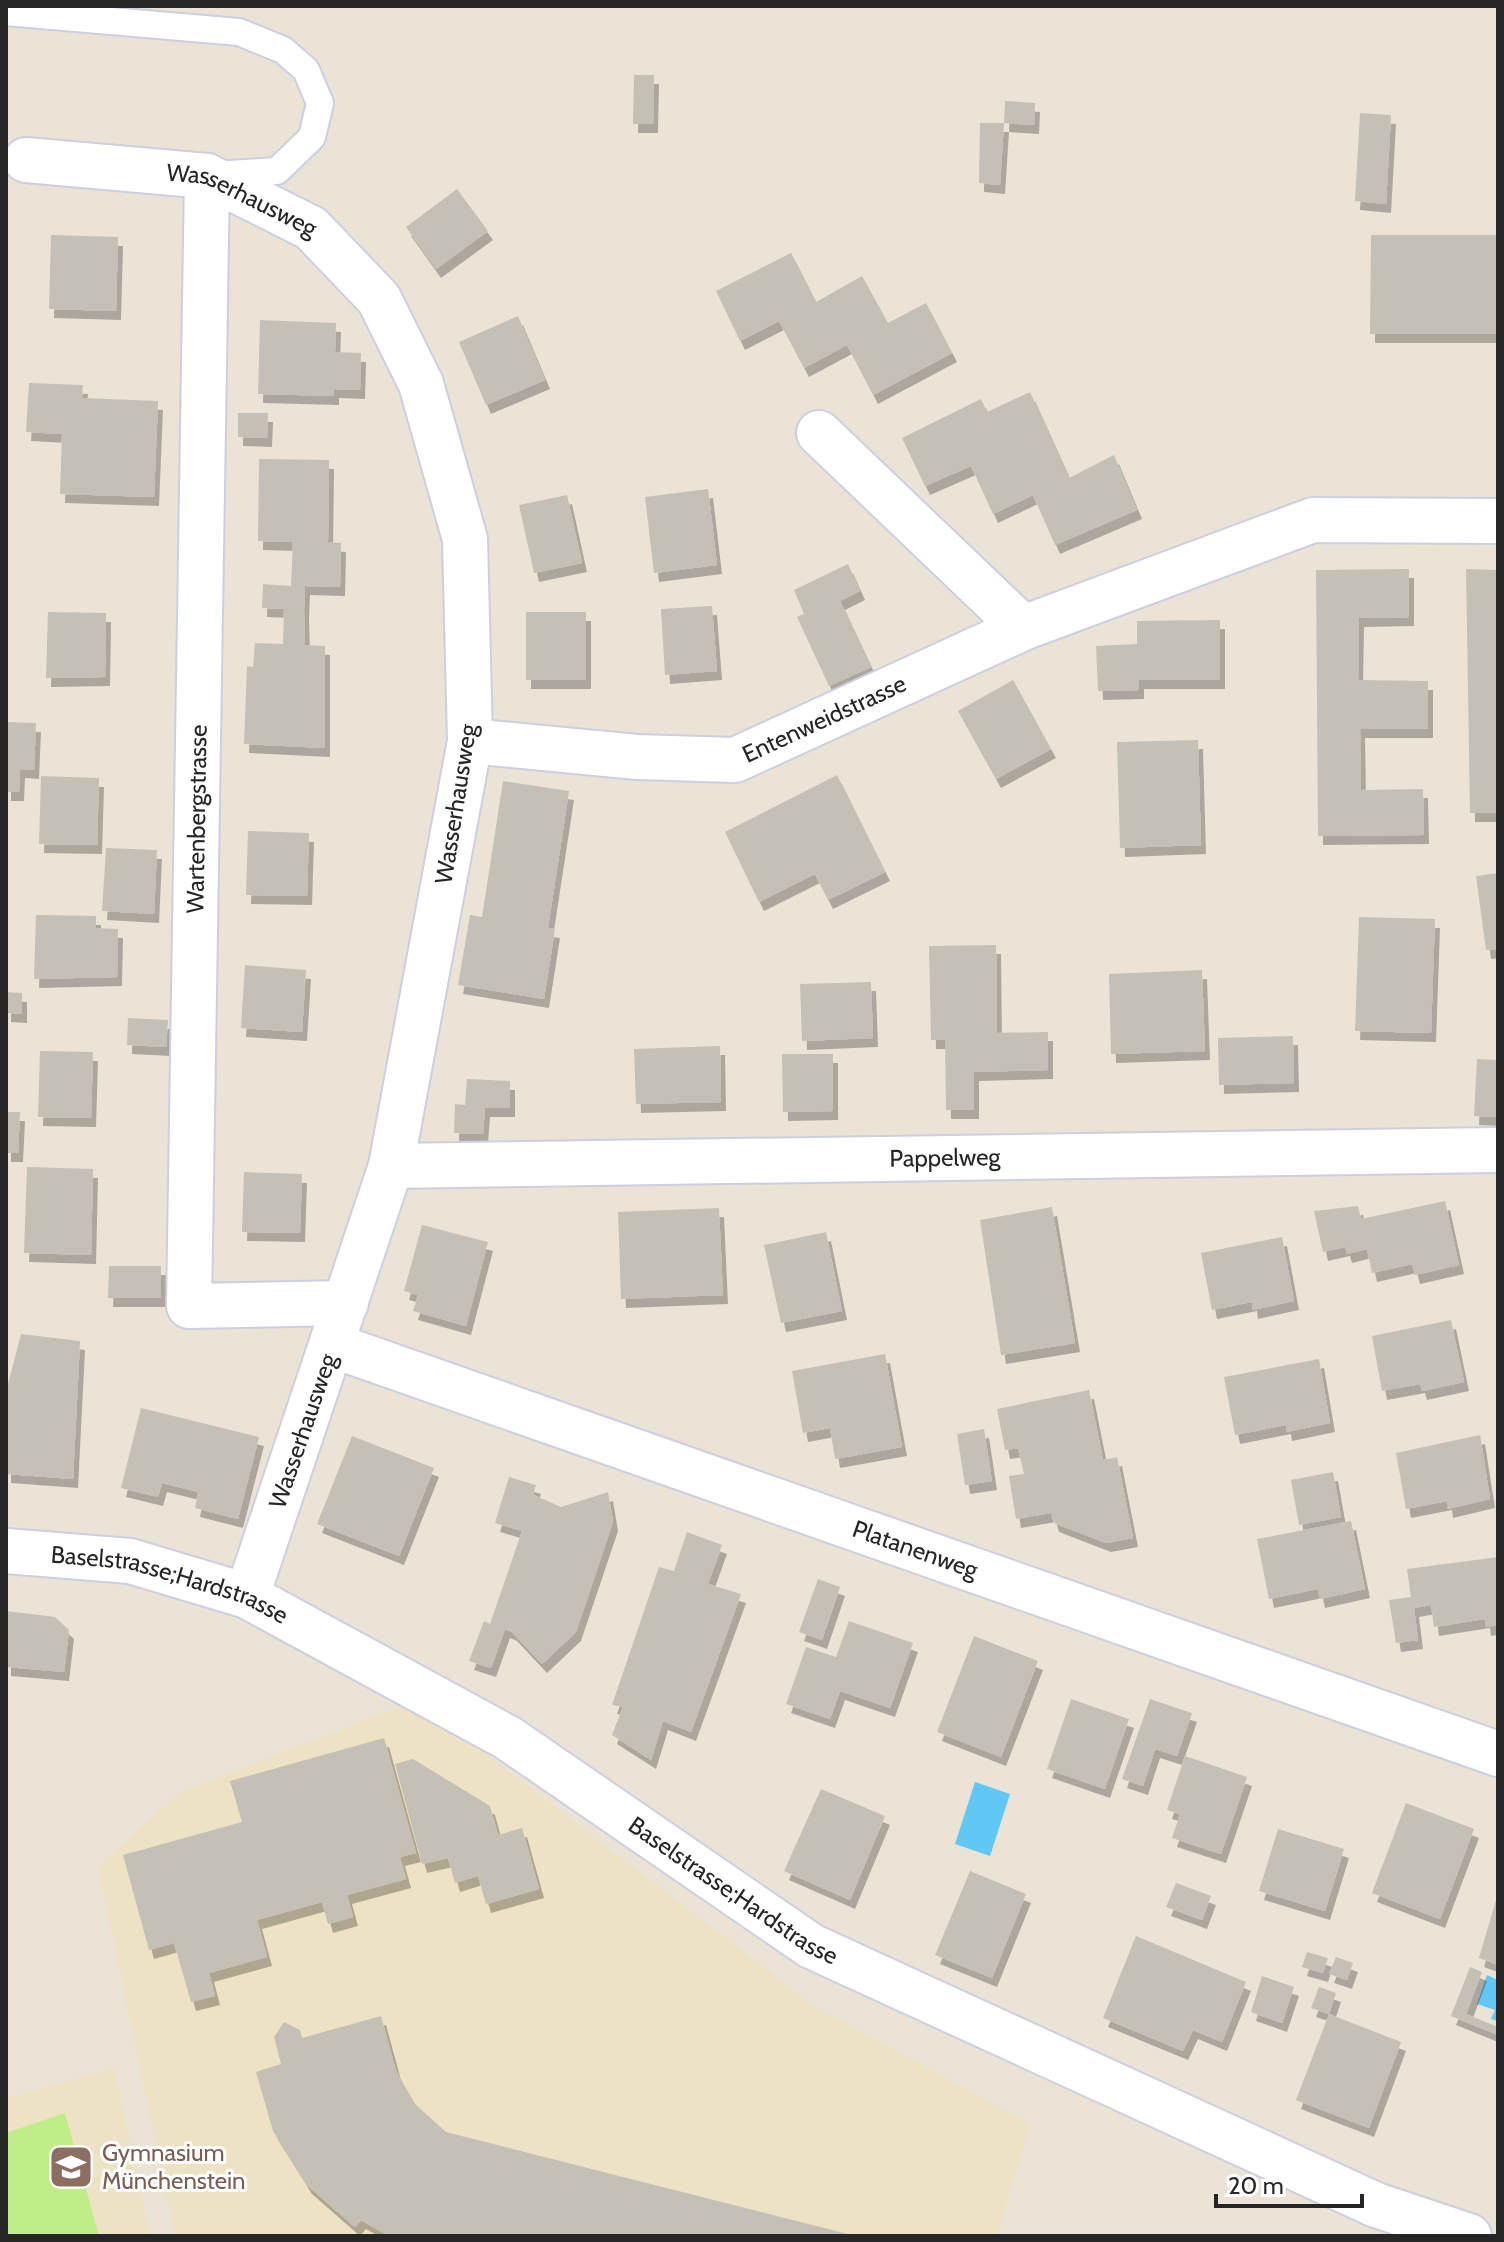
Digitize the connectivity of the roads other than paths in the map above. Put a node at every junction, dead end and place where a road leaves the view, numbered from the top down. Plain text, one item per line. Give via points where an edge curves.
1 (6, 12) edge
2 (26, 160) dead end
3 (207, 176) junction
4 (819, 433) dead end
5 (1498, 521) edge
6 (1023, 628) junction
7 (470, 741) junction
8 (1496, 1159) edge
9 (391, 1166) junction
10 (346, 1303) junction
11 (332, 1345) junction
12 (6, 1551) edge
13 (247, 1596) junction
14 (1498, 1754) edge
15 (1469, 2236) edge

1 - 3 lane via 239,32 283,50 306,70 320,103 312,137 277,171
2 - 3 street, Wasserhausweg
3 - 7 street, Wasserhausweg via 311,228 379,299 421,384 465,539
3 - 10 street, Wartenbergstrasse via 189,1306
4 - 6 street
5 - 6 street, Entenweidstrasse via 1313,520
6 - 7 street, Entenweidstrasse via 735,760 637,757
7 - 9 street, Wasserhausweg
8 - 9 street, Pappelweg
9 - 10 street, Wasserhausweg
10 - 11 street, Wasserhausweg
11 - 13 street, Wasserhausweg
11 - 14 street, Platanenweg
12 - 13 street, Baselstrasse;Hardstrasse via 130,1561
13 - 15 street, Baselstrasse;Hardstrasse via 508,1738 811,1946 1376,2205

